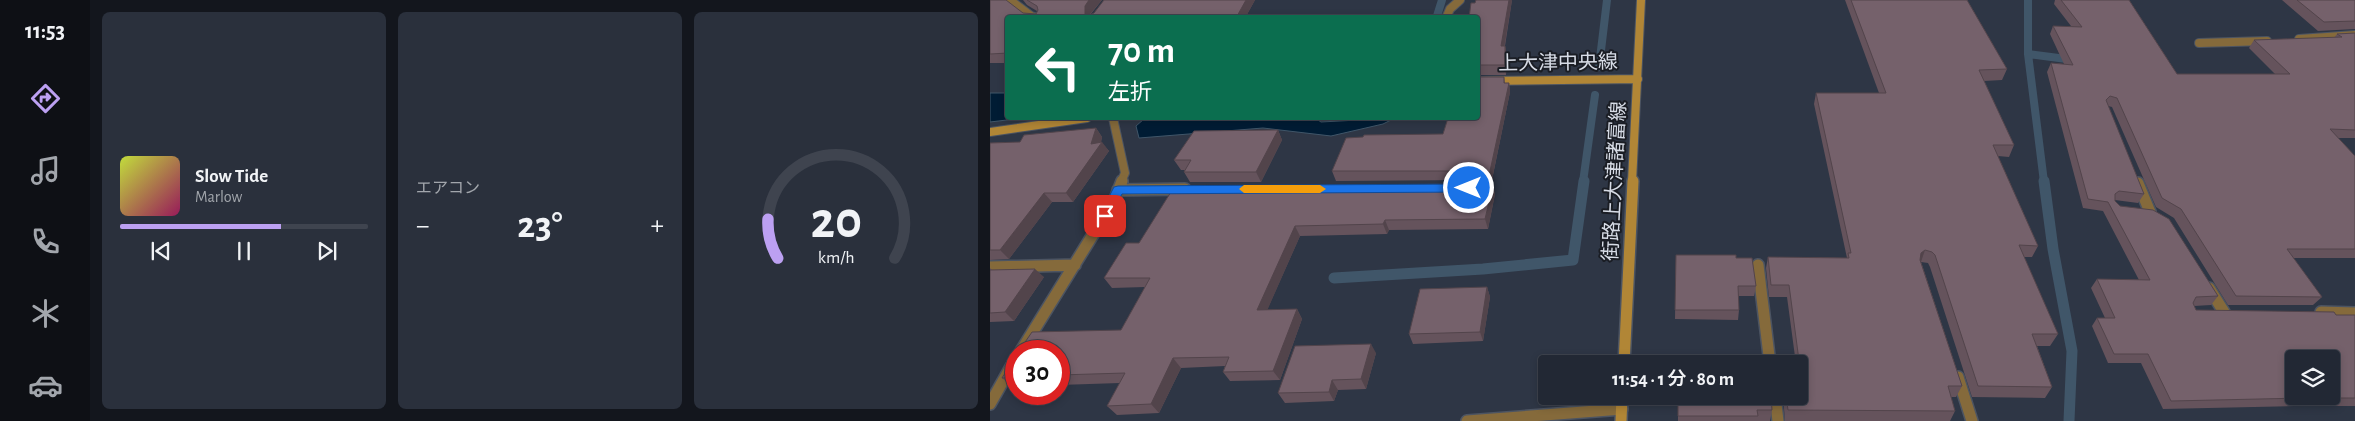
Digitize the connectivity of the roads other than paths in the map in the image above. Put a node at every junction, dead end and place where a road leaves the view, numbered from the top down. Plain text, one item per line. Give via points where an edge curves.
1 (1010, 0) edge
2 (1460, 0) edge
3 (1641, 0) edge
4 (1030, 15) edge
5 (1447, 15) edge
6 (2355, 35) edge
7 (2278, 40) edge
8 (2288, 40) edge
9 (2199, 43) dead end
10 (1638, 79) junction
11 (1480, 81) edge
12 (1073, 120) edge
13 (1113, 120) edge
14 (990, 132) edge
15 (2135, 177) edge
16 (1118, 190) junction
17 (1196, 190) edge
18 (2133, 209) edge
19 (2150, 212) junction
20 (2162, 219) edge
21 (1075, 265) junction
22 (1758, 265) dead end
23 (990, 267) edge
24 (2204, 279) edge
25 (2209, 312) edge
26 (2308, 312) edge
27 (2355, 313) edge
28 (1028, 340) edge
29 (1624, 355) edge
30 (1769, 355) edge
31 (1955, 367) edge
32 (1005, 377) edge
33 (990, 404) edge
34 (1776, 405) edge
35 (1622, 409) edge
36 (1466, 421) edge
37 (1778, 421) edge
38 (1972, 421) edge

1 - 4 street
2 - 5 street
3 - 10 street, 街路上大津諸富線
6 - 8 street
7 - 9 street
10 - 11 street, 上大津中央線
10 - 29 street, 街路上大津諸富線
12 - 14 street
13 - 16 street via 1124,173
15 - 19 street
16 - 17 street
16 - 21 street
18 - 19 street
19 - 20 street
21 - 23 street
21 - 28 street
22 - 30 street
24 - 25 street via 2229,312
26 - 27 street
31 - 38 street
32 - 33 street
34 - 37 street
35 - 36 street

